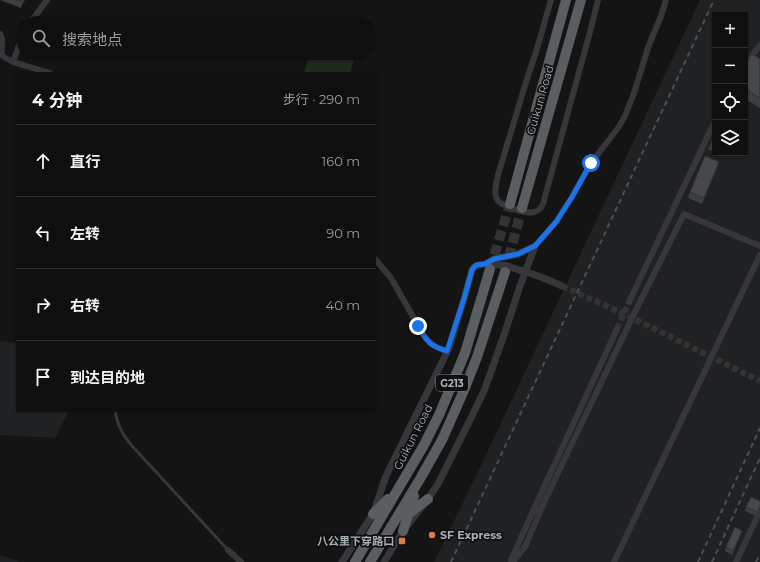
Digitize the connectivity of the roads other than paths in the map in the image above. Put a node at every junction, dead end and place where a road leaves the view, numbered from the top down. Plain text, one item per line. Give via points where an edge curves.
1 (47, 0) edge
2 (551, 0) edge
3 (566, 0) edge
4 (580, 0) edge
5 (598, 0) edge
6 (666, 0) edge
7 (35, 16) edge
8 (0, 34) edge
9 (760, 45) edge
10 (16, 54) edge
11 (748, 61) edge
12 (13, 62) junction
13 (47, 72) edge
14 (712, 127) edge
15 (510, 204) tunnel mouth
16 (522, 208) tunnel mouth
17 (673, 209) junction
18 (684, 214) junction
19 (535, 246) junction
20 (760, 246) edge
21 (760, 255) edge
22 (376, 260) edge
23 (488, 266) junction
24 (526, 271) junction
25 (505, 272) tunnel mouth
26 (562, 286) tunnel mouth
27 (629, 302) tunnel mouth
28 (617, 329) tunnel mouth
29 (447, 351) junction
30 (115, 412) edge
31 (420, 479) junction
32 (398, 490) junction
33 (428, 500) junction
34 (537, 510) junction
35 (760, 511) edge
36 (409, 513) junction
37 (373, 514) junction
38 (390, 529) junction
39 (403, 531) junction
40 (228, 550) joint
41 (241, 562) edge
42 (342, 562) edge
43 (355, 562) edge
44 (370, 562) edge
45 (384, 562) edge
46 (512, 562) edge
47 (614, 562) edge
48 (736, 562) edge

1 - 7 street
2 - 5 street via 496,186 497,201 506,207 528,212 540,210 543,204
3 - 15 highway, Guikun Road
4 - 16 highway, Guikun Road
6 - 19 street via 625,116 591,163 556,222
8 - 12 street via 3,57
9 - 11 street
10 - 12 street
12 - 13 street
14 - 17 street
17 - 18 street
17 - 27 street
18 - 20 street
18 - 34 street
19 - 23 street via 518,254 494,259
19 - 24 street
21 - 47 street
22 - 29 street via 390,278 430,344
23 - 24 street
23 - 29 street via 476,265 472,270
23 - 32 highway, Guikun Road / G213 via 465,353 436,421
24 - 26 street
24 - 33 street via 484,391
25 - 31 highway, G213 via 465,388 442,440
28 - 34 street
29 - 37 street via 386,476
30 - 40 lane via 123,435
31 - 36 highway
31 - 38 highway, G213
32 - 37 highway
32 - 43 highway, Guikun Road / G213
33 - 36 highway
33 - 39 street
34 - 46 street via 525,547
35 - 48 street
36 - 38 highway
36 - 39 highway
37 - 42 street
38 - 44 highway, G213
39 - 45 street
40 - 41 street

